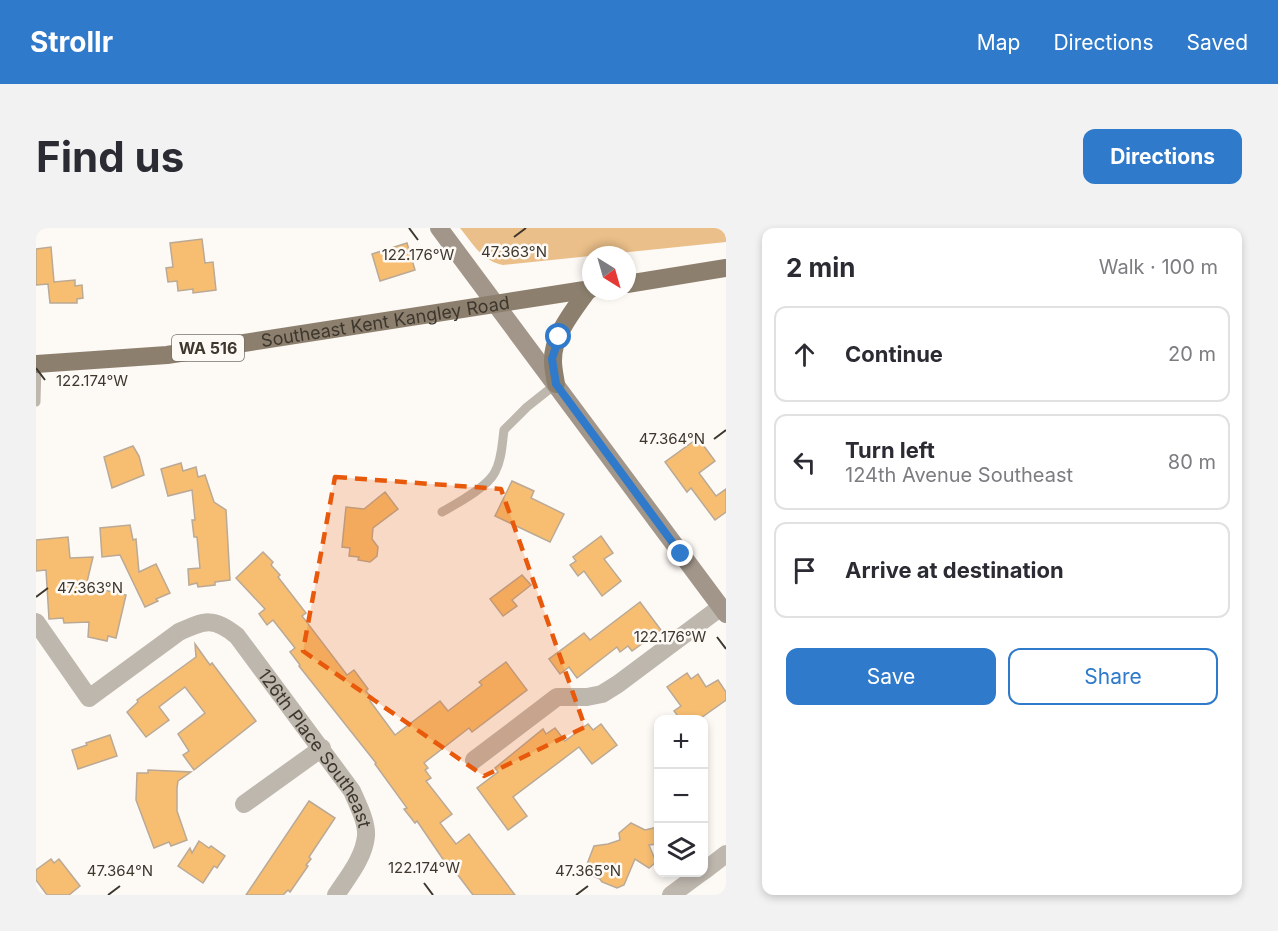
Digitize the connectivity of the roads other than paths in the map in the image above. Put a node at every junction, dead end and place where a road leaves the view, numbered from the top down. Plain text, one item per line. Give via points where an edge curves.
1 (439, 228) edge
2 (726, 268) edge
3 (636, 283) edge
4 (582, 291) edge
5 (582, 300) edge
6 (496, 304) junction
7 (36, 364) edge
8 (556, 384) junction
9 (36, 402) edge
10 (442, 513) dead end
11 (723, 610) edge
12 (36, 622) edge
13 (322, 748) junction
14 (474, 760) dead end
15 (244, 804) dead end
16 (726, 854) edge
17 (708, 868) edge
18 (696, 877) edge
19 (336, 895) edge
20 (671, 895) edge

1 - 6 street
2 - 3 main road
4 - 6 main road, Southeast Kent Kangley Road / WA 516
5 - 8 main road via 555,346 552,359
6 - 7 main road, Southeast Kent Kangley Road / WA 516 via 167,355
6 - 8 street
7 - 9 lane
8 - 10 lane via 504,430 495,474 468,498
8 - 11 street
11 - 14 street via 602,694 557,697
12 - 13 street, 126th Place Southeast via 88,698 179,632 208,621 223,625 237,636
13 - 15 street
13 - 19 street, 126th Place Southeast via 352,791 366,836 360,858
16 - 17 street
18 - 20 street

